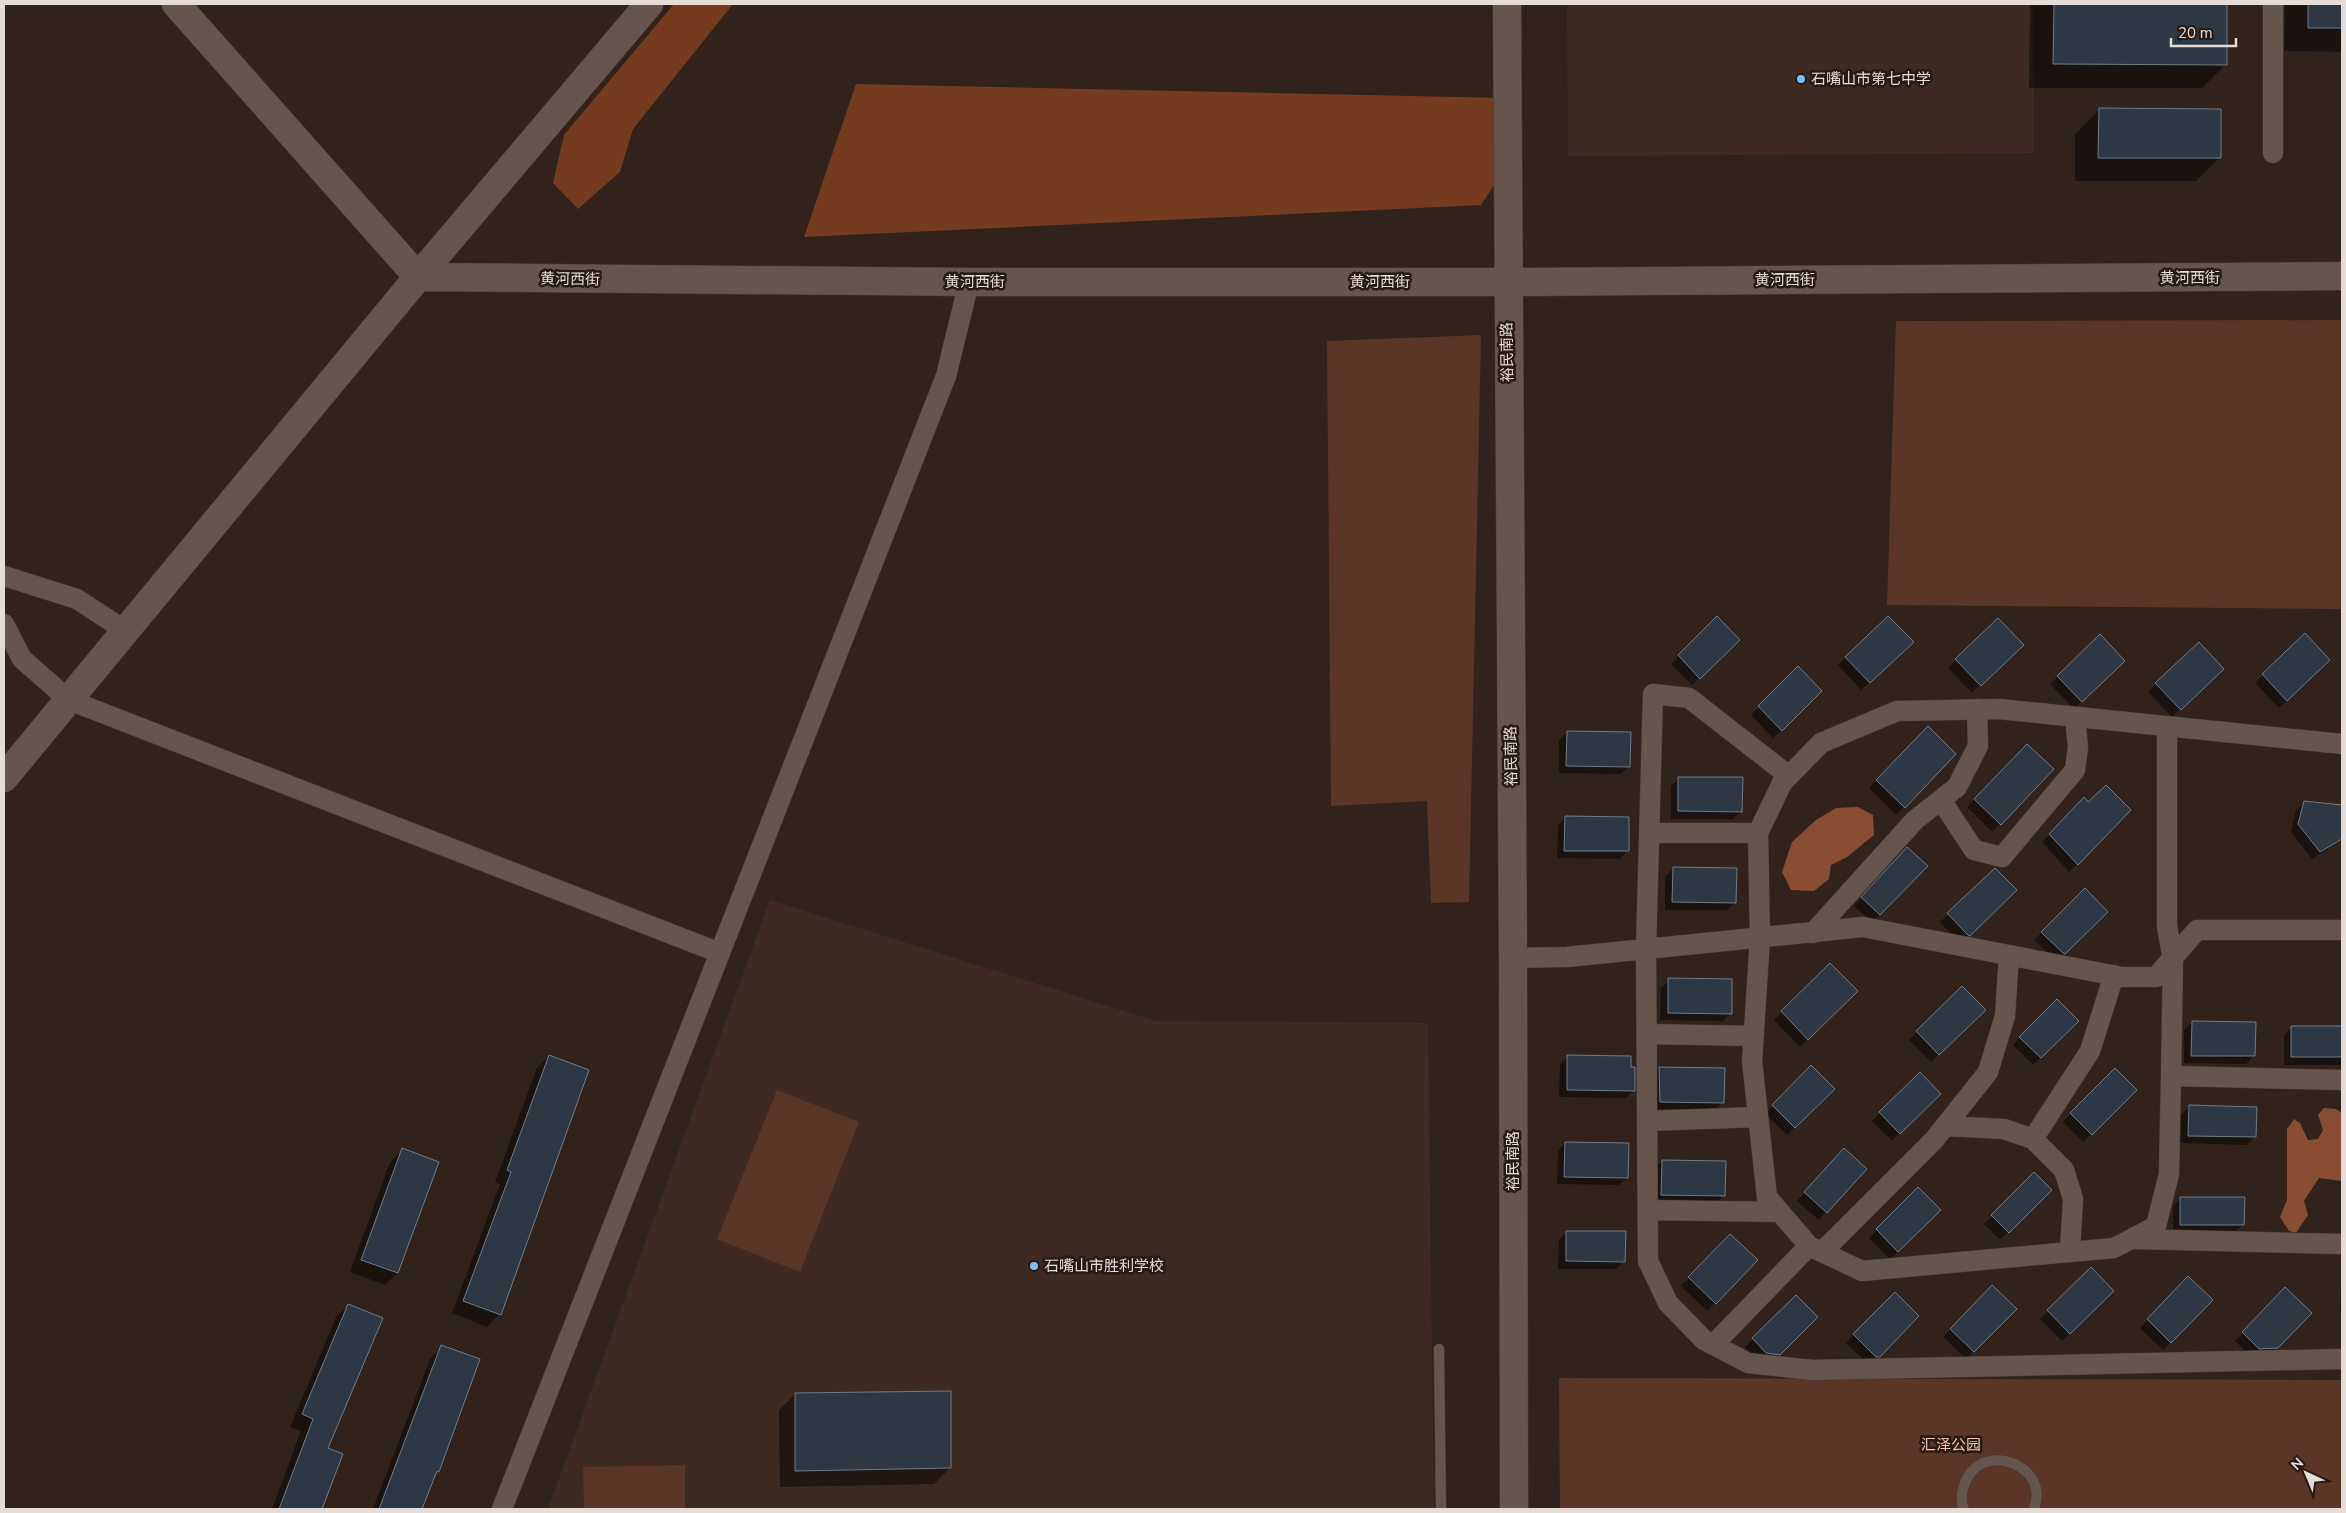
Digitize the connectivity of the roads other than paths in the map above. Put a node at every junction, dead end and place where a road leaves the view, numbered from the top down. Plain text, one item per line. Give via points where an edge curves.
1 (176, 4) edge
2 (649, 4) edge
3 (1506, 4) edge
4 (2273, 4) edge
5 (2274, 153) dead end
6 (2342, 276) edge
7 (418, 277) junction
8 (969, 282) junction
9 (1507, 282) junction
10 (4, 576) edge
11 (4, 624) edge
12 (126, 631) junction
13 (69, 700) junction
14 (1977, 710) junction
15 (2075, 717) junction
16 (2167, 728) junction
17 (2342, 744) edge
18 (1789, 776) junction
19 (4, 778) edge
20 (1941, 800) junction
21 (1650, 833) junction
22 (1758, 834) junction
23 (2342, 930) edge
24 (1813, 933) junction
25 (1760, 938) junction
26 (1646, 949) junction
27 (720, 953) junction
28 (2009, 955) junction
29 (1513, 958) junction
30 (2173, 960) junction
31 (2114, 976) junction
32 (1647, 1034) junction
33 (1754, 1036) junction
34 (2171, 1076) junction
35 (2342, 1080) edge
36 (1758, 1117) junction
37 (1647, 1121) junction
38 (1945, 1126) junction
39 (2032, 1139) junction
40 (1648, 1210) junction
41 (1780, 1212) junction
42 (2132, 1239) junction
43 (2342, 1244) edge
44 (1816, 1249) junction
45 (2070, 1252) junction
46 (1713, 1345) junction
47 (1439, 1349) dead end
48 (2342, 1359) edge
49 (502, 1509) edge
50 (1441, 1509) edge
51 (1514, 1509) edge
52 (1964, 1509) edge
53 (2034, 1509) edge

1 - 7 street
2 - 7 street
3 - 9 street, 裕民南路
4 - 5 street
6 - 9 street, 黄河西街
7 - 8 street, 黄河西街
7 - 12 street
8 - 9 street, 黄河西街
8 - 27 street via 946,376
9 - 29 street, 裕民南路
10 - 12 street via 76,599
11 - 13 street via 22,659
12 - 13 street
13 - 19 street
13 - 27 street
14 - 15 street via 1999,709
14 - 18 street via 1897,711 1821,743
14 - 20 street via 1978,746 1957,787
15 - 16 street
15 - 20 street via 2078,747 2075,770 2002,857 1974,850
16 - 17 street
16 - 30 street via 2167,926
18 - 21 street via 1689,698 1653,694
18 - 22 street
20 - 24 street via 1915,820
21 - 22 street
21 - 26 street
22 - 25 street
23 - 30 street via 2197,930
24 - 25 street
24 - 28 street via 1863,927
25 - 26 street
25 - 33 street
26 - 29 street via 1567,957
26 - 32 street
27 - 49 street
28 - 31 street
28 - 38 street via 2005,1016 1988,1072
29 - 51 street, 裕民南路
30 - 31 street via 2156,978
30 - 34 street
31 - 39 street via 2090,1050
32 - 33 street
32 - 37 street
33 - 36 street via 1752,1061
34 - 35 street
34 - 42 street via 2169,1174 2156,1226
36 - 37 street
36 - 41 street via 1767,1197
37 - 40 street
38 - 39 street via 2004,1129
38 - 44 street via 1934,1140
39 - 45 street via 2064,1170 2073,1199
40 - 41 street
40 - 46 street via 1648,1261 1668,1303
41 - 44 street
42 - 43 street
42 - 45 street via 2114,1248
44 - 45 street via 1862,1271
44 - 46 street
46 - 48 street via 1748,1363 1812,1370
47 - 50 lane
52 - 53 lane via 1962,1490 1967,1476 1991,1460 2006,1459 2019,1464 2030,1475 2036,1488

